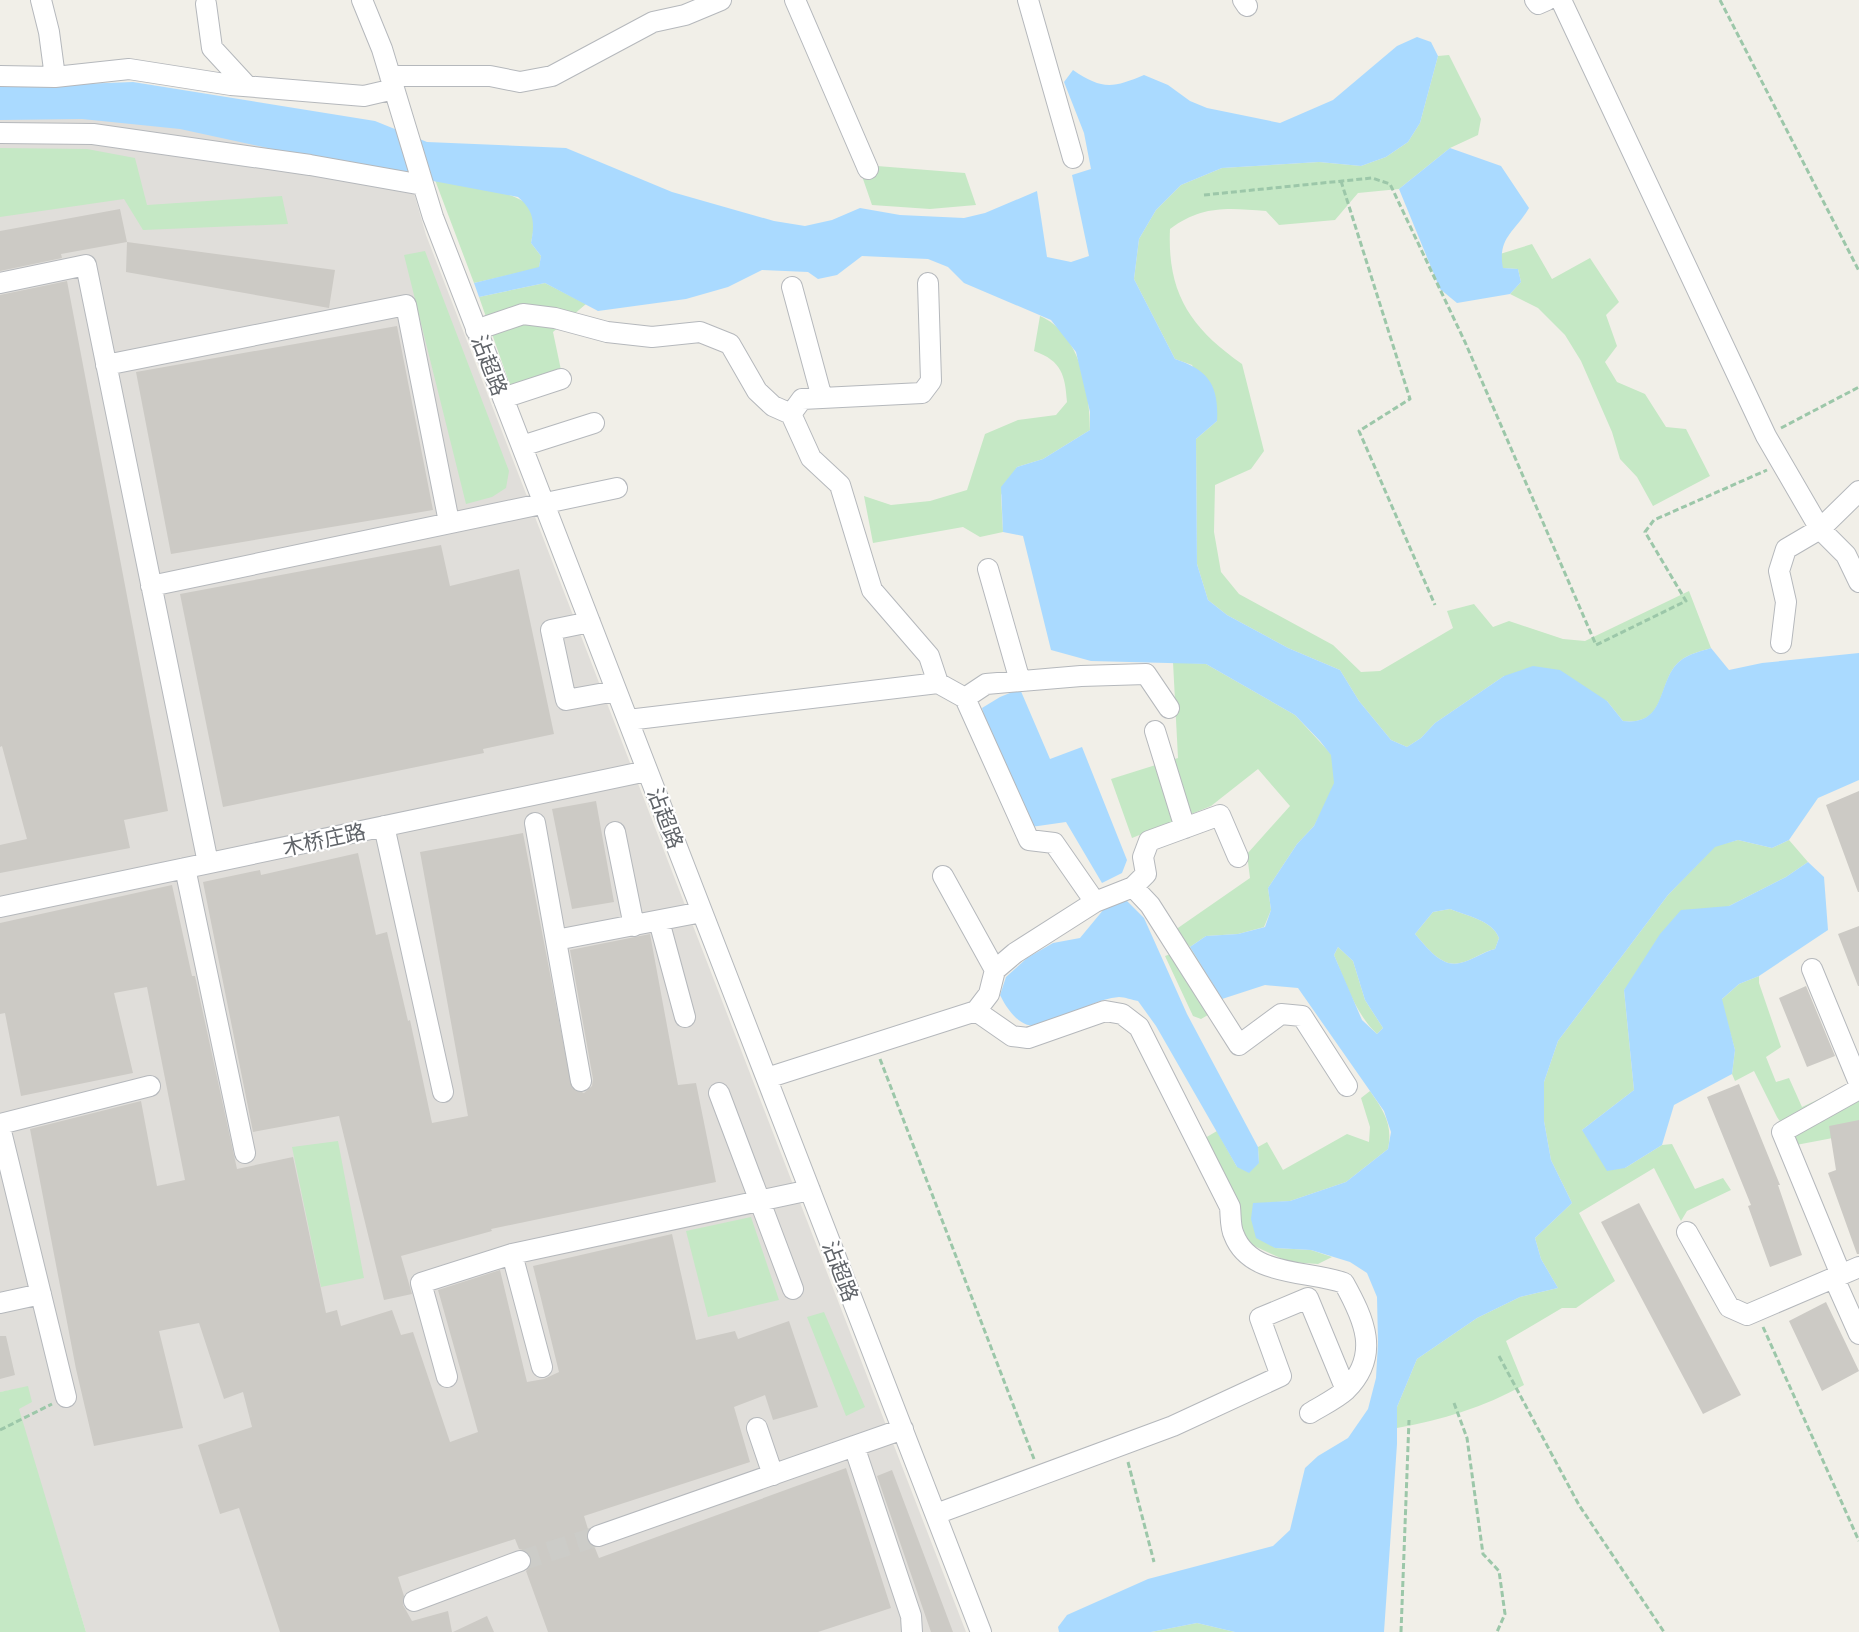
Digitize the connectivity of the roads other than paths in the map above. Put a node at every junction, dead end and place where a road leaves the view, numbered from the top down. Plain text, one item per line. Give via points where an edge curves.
1 (41, 0) edge
2 (362, 0) edge
3 (721, 0) edge
4 (795, 0) edge
5 (1028, 0) edge
6 (1535, 0) edge
7 (1547, 0) edge
8 (1561, 0) edge
9 (206, 4) dead end
10 (0, 76) edge
11 (55, 77) junction
12 (392, 83) junction
13 (248, 86) junction
14 (0, 134) edge
15 (1072, 158) dead end
16 (868, 169) dead end
17 (422, 182) junction
18 (0, 283) edge
19 (928, 283) dead end
20 (792, 287) dead end
21 (476, 330) junction
22 (106, 365) junction
23 (561, 379) dead end
24 (503, 398) junction
25 (822, 398) junction
26 (791, 414) junction
27 (594, 423) dead end
28 (522, 446) junction
29 (617, 488) dead end
30 (1859, 491) edge
31 (543, 502) junction
32 (449, 522) junction
33 (1820, 529) junction
34 (988, 569) dead end
35 (1859, 582) edge
36 (151, 586) junction
37 (590, 622) junction
38 (1781, 643) dead end
39 (1020, 681) junction
40 (938, 683) junction
41 (616, 691) junction
42 (965, 698) junction
43 (1169, 708) dead end
44 (628, 720) junction
45 (1155, 731) dead end
46 (647, 771) junction
47 (535, 823) dead end
48 (384, 826) junction
49 (1185, 828) junction
50 (615, 832) dead end
51 (1238, 857) dead end
52 (208, 863) junction
53 (185, 868) junction
54 (943, 876) dead end
55 (1133, 887) junction
56 (1095, 902) junction
57 (0, 907) edge
58 (702, 912) junction
59 (659, 921) junction
60 (634, 926) junction
61 (556, 940) junction
62 (1812, 969) dead end
63 (995, 970) junction
64 (976, 1011) junction
65 (685, 1017) dead end
66 (767, 1078) junction
67 (581, 1081) dead end
68 (1859, 1083) edge
69 (150, 1086) dead end
70 (1347, 1086) dead end
71 (1859, 1089) edge
72 (443, 1092) dead end
73 (718, 1093) dead end
74 (0, 1126) edge
75 (246, 1153) dead end
76 (810, 1190) junction
77 (759, 1201) junction
78 (1687, 1232) dead end
79 (512, 1254) junction
80 (1845, 1274) edge
81 (793, 1289) dead end
82 (41, 1294) junction
83 (0, 1304) edge
84 (1859, 1334) edge
85 (542, 1366) dead end
86 (447, 1377) dead end
87 (1346, 1390) junction
88 (66, 1397) road end
89 (1310, 1413) dead end
90 (757, 1428) dead end
91 (903, 1429) junction
92 (854, 1446) junction
93 (773, 1475) junction
94 (936, 1514) junction
95 (598, 1536) tunnel mouth
96 (520, 1562) tunnel mouth
97 (414, 1600) dead end
98 (912, 1632) edge
99 (981, 1632) edge

1 - 11 street
2 - 12 street, 沾超路
3 - 12 street via 685,15 653,22 552,76 520,82 490,76
4 - 16 street
5 - 15 street
6 - 7 street via 1538,4
8 - 33 street via 1766,436
9 - 13 street via 212,48
10 - 11 street
11 - 13 street via 129,69
12 - 13 street via 364,96
12 - 17 street, 沾超路
14 - 17 street via 93,134
17 - 21 street, 沾超路
18 - 22 street via 86,265
19 - 25 street via 931,381 922,393
20 - 25 street
21 - 24 street, 沾超路
21 - 26 street via 523,315 630,335 700,332 730,344 757,391 773,406
22 - 32 street via 406,305
22 - 36 street
23 - 24 street
24 - 28 street, 沾超路
25 - 26 street via 802,399
26 - 40 street via 811,458 840,485 872,590 929,656
27 - 28 street
28 - 31 street, 沾超路
29 - 31 street
30 - 33 street
31 - 32 street
31 - 37 street, 沾超路
32 - 36 street
33 - 35 street via 1846,555
33 - 38 street via 1786,549 1779,571 1786,602
34 - 39 street
36 - 52 street
37 - 41 street, 沾超路
37 - 41 street via 551,630 566,700
39 - 42 street via 986,684
39 - 43 street via 1146,674
40 - 42 street
40 - 44 street
41 - 44 street, 沾超路
42 - 56 street via 1029,840 1054,843
44 - 46 street, 沾超路
45 - 49 street
46 - 48 street, 木桥庄路
46 - 58 street, 沾超路
47 - 61 street
48 - 52 street, 木桥庄路
48 - 72 street
49 - 51 street via 1220,815
49 - 55 street via 1149,841 1143,857 1146,874
50 - 60 street
52 - 53 street, 木桥庄路
53 - 57 street, 木桥庄路
53 - 75 street
54 - 63 street
55 - 56 street
55 - 70 street via 1149,905 1239,1045 1281,1014 1302,1016
56 - 63 street
58 - 59 street
58 - 66 street, 沾超路
59 - 60 street
59 - 65 street
60 - 61 street
61 - 67 street
62 - 68 street
63 - 64 street via 989,994
64 - 66 street
64 - 87 street via 1012,1036 1028,1038 1105,1011 1122,1014 1139,1027 1230,1208 1234,1236 1250,1257 1271,1268 1344,1283 1359,1310 1368,1341 1363,1365
66 - 76 street, 沾超路
69 - 74 street
71 - 80 street via 1782,1132
73 - 77 street
74 - 82 street
76 - 77 street
76 - 91 street, 沾超路
77 - 79 street
77 - 81 street
78 - 80 street via 1729,1307 1747,1315
79 - 85 street
79 - 86 street via 421,1283
80 - 84 street
82 - 83 street
82 - 88 street
87 - 89 street
87 - 94 street via 1308,1298 1260,1318 1281,1376 1173,1426
90 - 93 street
91 - 92 street
91 - 94 street, 沾超路
92 - 93 street
92 - 98 street via 911,1616
93 - 95 street
94 - 99 street, 沾超路
96 - 97 street

